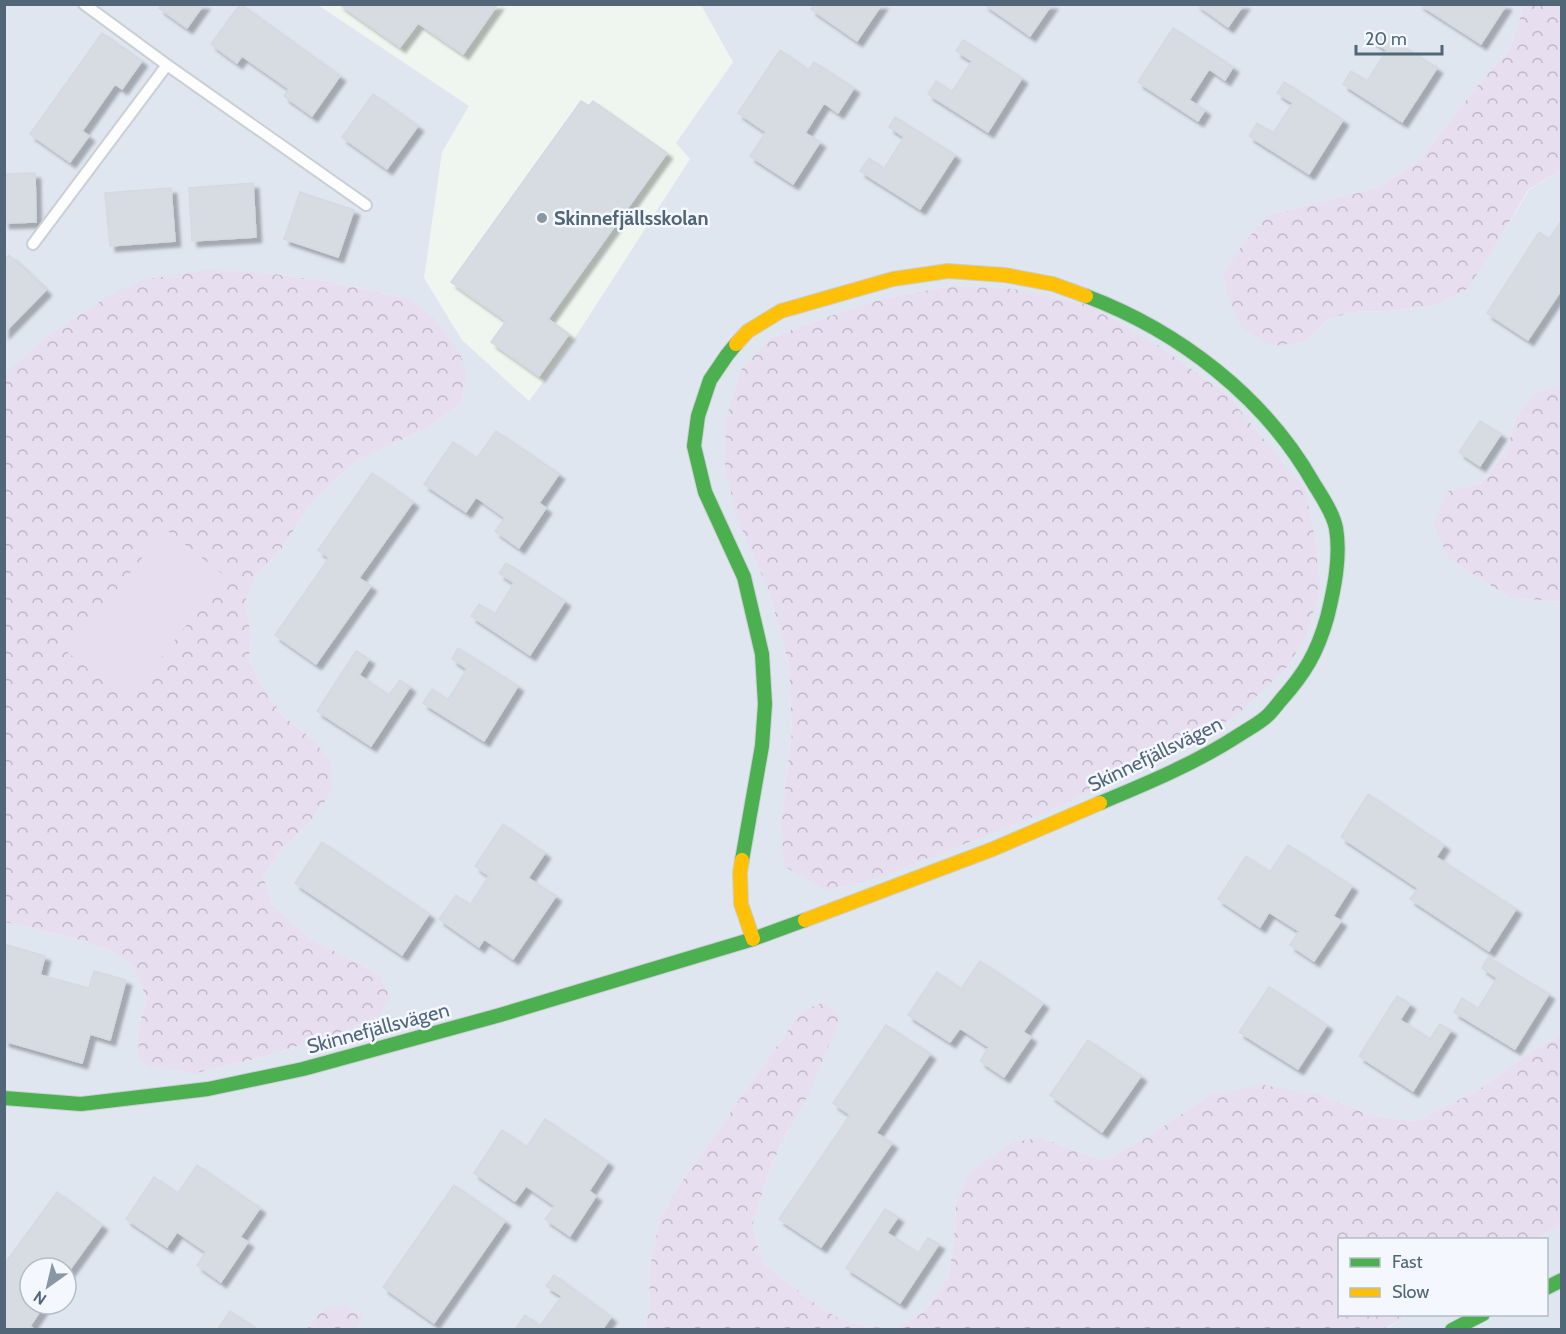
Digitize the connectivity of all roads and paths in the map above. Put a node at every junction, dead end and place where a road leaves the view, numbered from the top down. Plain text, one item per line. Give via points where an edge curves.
1 (84, 4) edge
2 (167, 65) junction
3 (366, 205) dead end
4 (33, 244) dead end
5 (753, 939) junction
6 (4, 1098) edge
7 (1562, 1280) edge
8 (1548, 1287) edge
9 (1479, 1316) edge
10 (1452, 1329) edge

1 - 2 lane
2 - 3 lane
2 - 4 lane
5 - 5 street, Skinnefjällsvägen via 993,849 1175,771 1266,717 1296,683 1311,661 1334,592 1336,527 1305,468 1262,412 1222,375 1141,320 1107,304 1053,284 1005,275 948,271 893,279 781,311 748,331 727,354 710,380 698,416 694,446 705,492 744,577 762,654 762,746 740,872 741,904
5 - 6 street, Skinnefjällsvägen via 500,1015 292,1071 208,1089 81,1104
7 - 8 street
9 - 10 street

